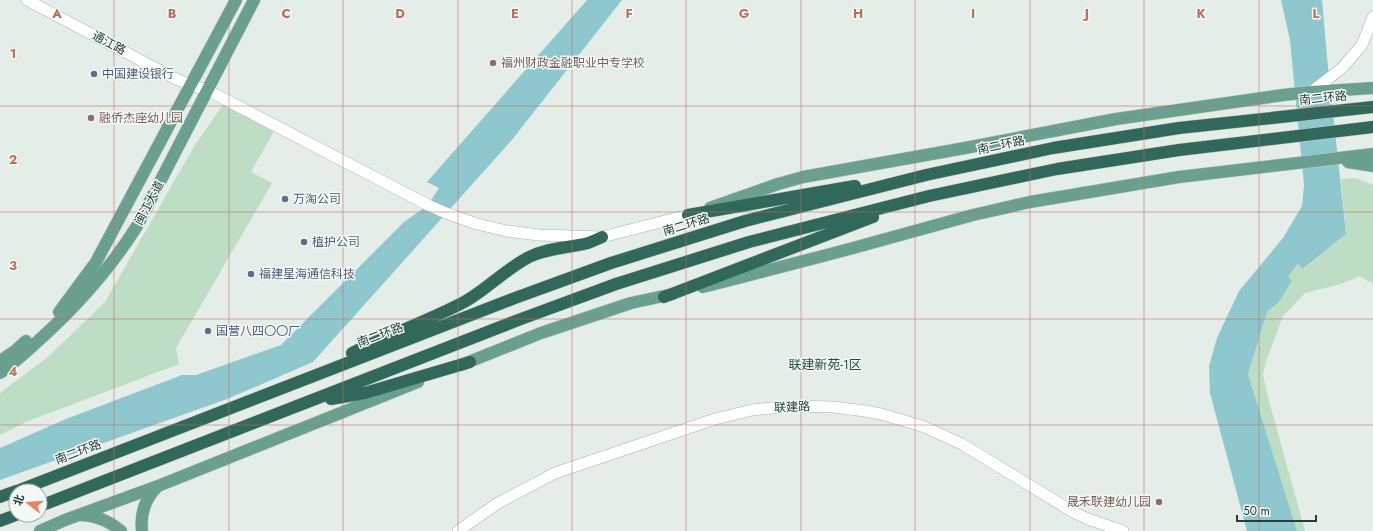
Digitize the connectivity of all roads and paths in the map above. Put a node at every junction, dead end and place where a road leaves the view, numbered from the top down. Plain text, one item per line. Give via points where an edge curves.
1 (27, 0) edge
2 (236, 0) edge
3 (254, 0) edge
4 (1373, 17) edge
5 (190, 85) junction
6 (1373, 88) edge
7 (207, 90) junction
8 (1312, 92) junction
9 (1373, 107) edge
10 (1373, 127) edge
11 (1373, 154) edge
12 (1327, 160) junction
13 (1373, 166) edge
14 (926, 175) junction
15 (929, 196) junction
16 (688, 215) junction
17 (602, 237) junction
18 (664, 297) junction
19 (0, 361) edge
20 (470, 362) junction
21 (0, 373) edge
22 (294, 383) junction
23 (300, 405) junction
24 (38, 483) edge
25 (158, 486) junction
26 (48, 503) edge
27 (78, 515) junction
28 (40, 531) edge
29 (121, 531) edge
30 (142, 531) edge
31 (458, 531) edge
32 (1123, 531) edge

1 - 5 street, 通江路
2 - 5 main road, 闽江大道
3 - 7 main road, 闽江大道
4 - 8 street via 1362,45 1342,68
5 - 7 street, 通江路
5 - 19 main road, 闽江大道 via 96,262 60,311
6 - 8 main road
7 - 17 street, 通江路 via 446,213 477,224 522,234
7 - 21 main road, 闽江大道 via 121,252 64,318
8 - 16 main road via 1116,119 803,177
9 - 14 highway, 南二环路 via 1178,128 1053,148
10 - 15 highway via 1180,150 1057,169
11 - 12 main road
12 - 13 main road
12 - 18 main road via 1179,177 1030,202
14 - 16 highway
14 - 22 highway, 南二环路 via 745,221 611,263
15 - 18 highway
15 - 23 highway via 749,242 616,284
16 - 17 street, 通江路
17 - 22 highway via 588,243 529,257 466,300 377,340
18 - 20 main road via 624,305
20 - 23 highway via 364,393
20 - 25 main road
22 - 24 highway, 南二环路
23 - 26 highway
25 - 27 main road
25 - 30 main road via 148,497 143,509
27 - 28 main road
27 - 29 main road via 100,518
31 - 32 street, 联建路 via 498,504 555,473 715,419 752,410 793,406 865,411 922,426 962,444 1075,513

